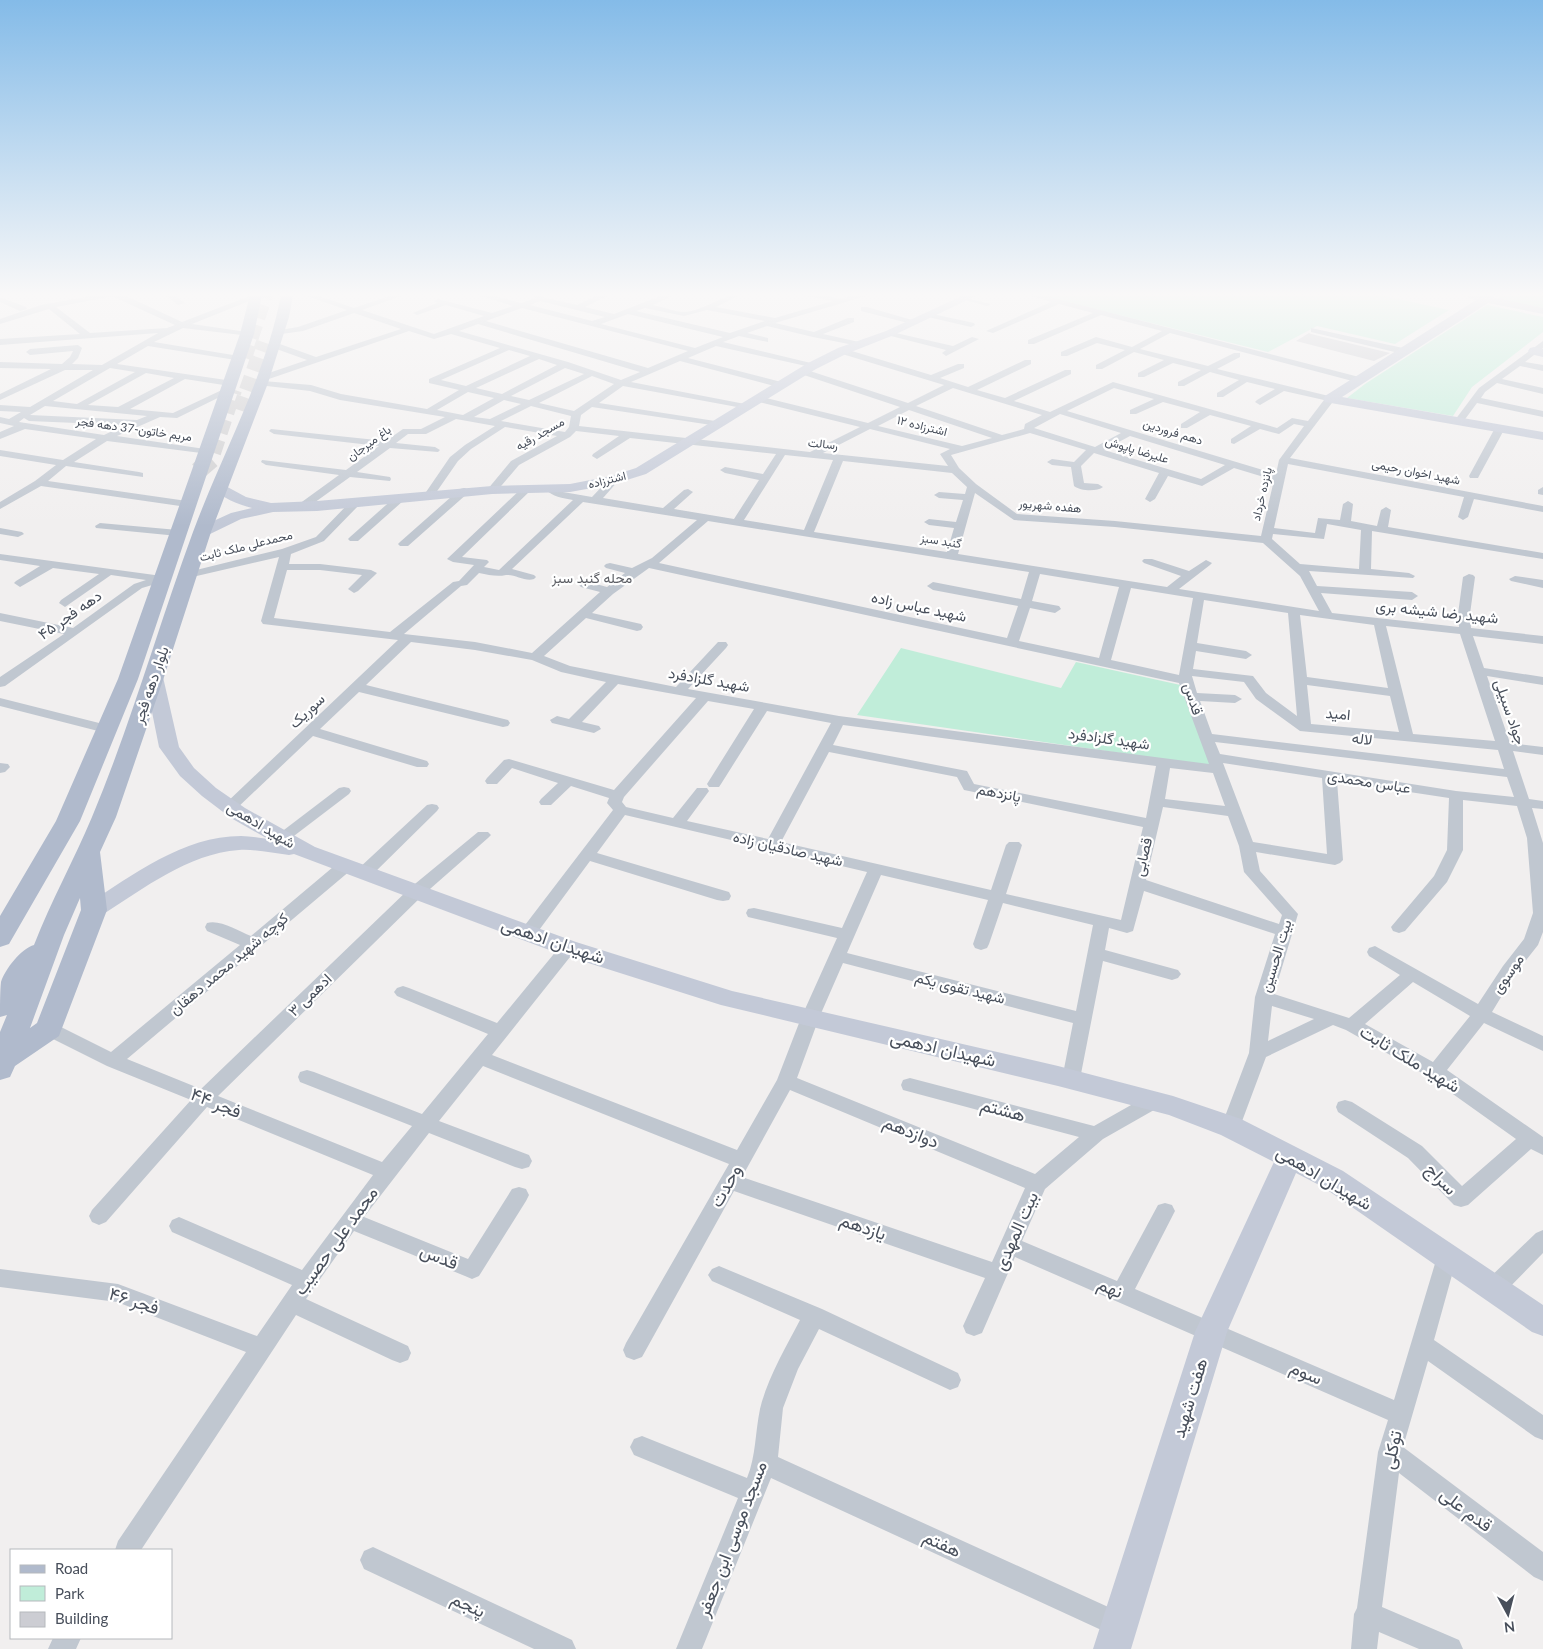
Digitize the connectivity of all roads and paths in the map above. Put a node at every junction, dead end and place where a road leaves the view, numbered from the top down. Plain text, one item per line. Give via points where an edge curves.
1 (53, 372) edge
2 (94, 372) edge
3 (141, 372) edge
4 (158, 372) edge
5 (234, 372) tunnel mouth
6 (265, 372) tunnel mouth
7 (283, 372) edge
8 (454, 372) edge
9 (504, 372) edge
10 (550, 372) edge
11 (589, 372) edge
12 (645, 372) edge
13 (732, 372) edge
14 (803, 372) edge
15 (816, 372) edge
16 (912, 372) edge
17 (947, 372) edge
18 (1007, 372) edge
19 (1068, 372) dead end
20 (1147, 372) edge
21 (1203, 372) edge
22 (1219, 372) edge
23 (1329, 372) edge
24 (1372, 372) edge
25 (1506, 372) edge
26 (592, 373) junction
27 (1141, 375) dead end
28 (184, 376) junction
29 (932, 378) junction
30 (1246, 379) junction
31 (262, 380) junction
32 (1360, 380) junction
33 (1495, 380) junction
34 (621, 383) junction
35 (1181, 384) dead end
36 (782, 385) junction
37 (952, 385) junction
38 (229, 387) junction
39 (1282, 388) junction
40 (468, 389) junction
41 (969, 390) junction
42 (1543, 391) edge
43 (1220, 395) dead end
44 (0, 397) edge
45 (501, 397) junction
46 (758, 399) junction
47 (1162, 399) junction
48 (1330, 399) junction
49 (1475, 400) junction
50 (1004, 401) junction
51 (1260, 402) dead end
52 (42, 403) junction
53 (530, 403) junction
54 (590, 404) junction
55 (79, 406) junction
56 (908, 406) junction
57 (990, 406) dead end
58 (745, 407) junction
59 (0, 408) edge
60 (30, 410) junction
61 (120, 410) junction
62 (428, 412) junction
63 (1133, 412) dead end
64 (1209, 412) junction
65 (1055, 413) junction
66 (159, 414) junction
67 (576, 414) junction
68 (1543, 414) edge
69 (460, 417) junction
70 (0, 420) edge
71 (1460, 420) junction
72 (12, 421) junction
73 (492, 422) junction
74 (140, 423) junction
75 (504, 424) junction
76 (715, 424) junction
77 (1312, 424) junction
78 (26, 425) junction
79 (1259, 425) junction
80 (868, 426) junction
81 (1184, 426) dead end
82 (1500, 428) junction
83 (1030, 430) junction
84 (274, 431) dead end
85 (1130, 432) junction
86 (627, 435) junction
87 (0, 436) edge
88 (568, 436) junction
89 (1543, 436) edge
90 (105, 438) junction
91 (1002, 438) junction
92 (1234, 441) dead end
93 (689, 442) junction
94 (390, 443) junction
95 (962, 449) junction
96 (435, 450) dead end
97 (1095, 450) junction
98 (205, 452) junction
99 (782, 452) junction
100 (0, 454) edge
101 (812, 455) junction
102 (597, 456) dead end
103 (839, 458) junction
104 (1284, 460) junction
105 (266, 462) dead end
106 (1052, 462) dead end
107 (63, 464) junction
108 (1233, 464) junction
109 (1076, 465) junction
110 (1334, 469) junction
111 (725, 470) dead end
112 (955, 470) junction
113 (1165, 471) junction
114 (348, 474) junction
115 (138, 475) dead end
116 (1474, 476) dead end
117 (766, 478) junction
118 (1278, 478) junction
119 (386, 479) dead end
120 (614, 480) junction
121 (1326, 481) dead end
122 (39, 483) junction
123 (972, 486) junction
124 (220, 487) junction
125 (1098, 487) dead end
126 (550, 489) junction
127 (492, 490) junction
128 (526, 490) junction
129 (464, 492) junction
130 (688, 492) dead end
131 (430, 495) junction
132 (939, 495) dead end
133 (1470, 495) junction
134 (968, 497) junction
135 (581, 498) junction
136 (399, 499) junction
137 (1150, 499) dead end
138 (595, 500) junction
139 (355, 502) junction
140 (188, 504) junction
141 (1348, 504) dead end
142 (1050, 505) dead end
143 (0, 506) edge
144 (303, 506) junction
145 (1523, 506) junction
146 (273, 507) junction
147 (1543, 509) edge
148 (1386, 510) dead end
149 (666, 512) junction
150 (1463, 517) dead end
151 (705, 518) junction
152 (1521, 518) dead end
153 (1053, 519) junction
154 (930, 522) dead end
155 (737, 523) junction
156 (1345, 523) junction
157 (100, 526) dead end
158 (960, 526) junction
159 (1367, 526) junction
160 (1382, 529) junction
161 (0, 532) edge
162 (178, 532) junction
163 (202, 532) junction
164 (18, 534) dead end
165 (808, 534) junction
166 (1267, 535) junction
167 (354, 539) dead end
168 (404, 544) dead end
169 (286, 552) junction
170 (1543, 556) edge
171 (0, 557) edge
172 (951, 557) junction
173 (1148, 561) dead end
174 (1206, 563) dead end
175 (51, 564) junction
176 (646, 564) junction
177 (610, 566) dead end
178 (282, 567) junction
179 (1298, 568) junction
180 (476, 569) junction
181 (1036, 570) junction
182 (110, 571) junction
183 (504, 571) junction
184 (634, 572) junction
185 (1365, 572) junction
186 (188, 575) junction
187 (1190, 575) junction
188 (530, 576) dead end
189 (1409, 576) dead end
190 (1469, 577) dead end
191 (162, 579) junction
192 (1516, 579) dead end
193 (20, 583) dead end
194 (1126, 584) junction
195 (1543, 584) edge
196 (585, 585) dead end
197 (933, 586) dead end
198 (354, 589) dead end
199 (1314, 589) junction
200 (609, 591) junction
201 (1169, 591) junction
202 (1199, 596) junction
203 (1412, 596) dead end
204 (65, 602) dead end
205 (1025, 604) junction
206 (1055, 609) dead end
207 (1294, 611) junction
208 (584, 614) junction
209 (1328, 616) junction
210 (0, 617) edge
211 (1379, 622) junction
212 (637, 627) dead end
213 (1465, 631) junction
214 (75, 632) junction
215 (392, 637) junction
216 (407, 639) junction
217 (1543, 640) edge
218 (1012, 643) junction
219 (722, 645) dead end
220 (1191, 646) junction
221 (1246, 654) dead end
222 (535, 657) junction
223 (1104, 663) junction
224 (1478, 671) junction
225 (1186, 676) junction
226 (154, 677) junction
227 (614, 680) junction
228 (1300, 680) junction
229 (1543, 681) edge
230 (0, 683) edge
231 (357, 687) junction
232 (679, 691) junction
233 (1396, 692) junction
234 (705, 696) junction
235 (1191, 697) junction
236 (1235, 699) dead end
237 (0, 702) edge
238 (763, 706) junction
239 (556, 720) dead end
240 (839, 720) junction
241 (503, 723) dead end
242 (572, 724) junction
243 (106, 728) junction
244 (1305, 728) junction
245 (594, 729) dead end
246 (310, 731) junction
247 (1206, 737) junction
248 (1407, 737) junction
249 (1504, 746) junction
250 (824, 747) junction
251 (1543, 751) edge
252 (1164, 763) junction
253 (422, 764) dead end
254 (1216, 764) junction
255 (1514, 774) junction
256 (1329, 775) junction
257 (492, 781) dead end
258 (567, 782) junction
259 (344, 791) dead end
260 (1456, 795) junction
261 (546, 802) dead end
262 (1157, 802) junction
263 (619, 803) junction
264 (1524, 803) junction
265 (1543, 804) edge
266 (432, 808) dead end
267 (234, 810) junction
268 (1234, 812) junction
269 (677, 823) junction
270 (1151, 824) junction
271 (483, 835) dead end
272 (281, 839) junction
273 (1014, 845) dead end
274 (772, 846) junction
275 (1247, 846) junction
276 (204, 848) junction
277 (89, 851) junction
278 (307, 852) junction
279 (587, 855) junction
280 (1540, 858) edge
281 (355, 870) junction
282 (876, 870) junction
283 (1137, 883) junction
284 (416, 892) junction
285 (723, 896) dead end
286 (998, 898) junction
287 (94, 910) junction
288 (754, 913) dead end
289 (1102, 922) junction
290 (213, 926) dead end
291 (1399, 927) dead end
292 (1284, 931) junction
293 (528, 933) junction
294 (51, 935) junction
295 (847, 935) junction
296 (0, 938) edge
297 (254, 944) junction
298 (981, 944) dead end
299 (568, 948) junction
300 (1375, 952) dead end
301 (1096, 953) junction
302 (837, 956) junction
303 (1172, 974) dead end
304 (1411, 975) junction
305 (403, 992) dead end
306 (1264, 997) junction
307 (0, 1008) edge
308 (1481, 1014) junction
309 (810, 1018) junction
310 (1333, 1018) junction
311 (1083, 1020) junction
312 (1352, 1025) junction
313 (49, 1028) junction
314 (500, 1032) junction
315 (1543, 1044) edge
316 (1258, 1053) junction
317 (479, 1057) junction
318 (113, 1061) junction
319 (1, 1065) edge
320 (1436, 1072) junction
321 (307, 1077) dead end
322 (1071, 1080) junction
323 (786, 1081) junction
324 (910, 1085) dead end
325 (204, 1098) junction
326 (1154, 1101) junction
327 (1345, 1107) dead end
328 (426, 1123) junction
329 (1231, 1127) junction
330 (1096, 1134) junction
331 (1537, 1143) edge
332 (1290, 1156) junction
333 (741, 1160) junction
334 (522, 1161) dead end
335 (386, 1172) junction
336 (729, 1182) junction
337 (1037, 1184) junction
338 (519, 1195) dead end
339 (1166, 1210) dead end
340 (99, 1216) dead end
341 (350, 1221) junction
342 (179, 1226) dead end
343 (1543, 1239) edge
344 (1010, 1245) junction
345 (1447, 1257) junction
346 (997, 1273) junction
347 (719, 1275) dead end
348 (0, 1278) edge
349 (306, 1281) junction
350 (1494, 1289) junction
351 (1122, 1293) junction
352 (292, 1303) junction
353 (814, 1316) junction
354 (1543, 1322) edge
355 (974, 1326) dead end
356 (1211, 1332) junction
357 (1422, 1344) junction
358 (262, 1348) junction
359 (634, 1350) dead end
360 (400, 1353) dead end
361 (950, 1380) dead end
362 (1401, 1414) junction
363 (1543, 1429) edge
364 (642, 1448) dead end
365 (1390, 1452) junction
366 (765, 1462) junction
367 (752, 1492) junction
368 (128, 1549) edge
369 (373, 1560) dead end
370 (1543, 1568) edge
371 (1367, 1614) junction
372 (1116, 1637) edge
373 (563, 1649) edge
374 (689, 1649) edge
375 (1364, 1649) edge
376 (1450, 1649) edge

1 - 44 street
2 - 52 street
3 - 55 street
4 - 28 street
5 - 38 main road, بلوار دهه فجر
6 - 31 main road, بلوار دهه فجر
7 - 31 street
8 - 40 street via 432,382
9 - 40 street
10 - 45 street, باغ میرجان
11 - 26 street
12 - 34 street
13 - 36 street
14 - 36 street, اشترزاده
15 - 56 street
16 - 29 street, دهم فروردین
17 - 29 street
18 - 41 street
19 - 50 street
20 - 27 street
21 - 35 street
22 - 30 street
23 - 32 street
24 - 32 street
25 - 33 street
26 - 34 street
26 - 53 street
28 - 38 street
28 - 61 street
29 - 37 street, دهم فروردین
30 - 39 street
30 - 43 street
31 - 62 street, رسالت
31 - 124 main road, بلوار دهه فجر
32 - 48 street
33 - 42 street via 1528,392
33 - 49 street
34 - 54 street, مسجد رقیه
34 - 58 street
36 - 46 street, اشترزاده
37 - 41 street, دهم فروردین
37 - 56 street
38 - 66 street via 174,416
38 - 98 main road, بلوار دهه فجر
39 - 48 street
39 - 51 street
40 - 45 street
40 - 62 street
41 - 50 street, دهم فروردین
45 - 53 street
45 - 69 street, باغ میرجان
46 - 58 street, اشترزاده
46 - 80 street, اشترزاده ۱۲
47 - 63 street
47 - 64 street
47 - 65 street via 1113,385
48 - 71 street
48 - 77 street, پانزده خرداد
49 - 68 street
49 - 71 street
50 - 57 street
50 - 65 street, دهم فروردین
52 - 55 street
52 - 60 street
53 - 67 street
53 - 73 street
54 - 67 street, مسجد رقیه
54 - 76 street
55 - 61 street
56 - 80 street
56 - 91 street
58 - 76 street, اشترزاده
59 - 60 street
60 - 72 street
61 - 66 street
62 - 69 street, رسالت
64 - 79 street
64 - 81 street
65 - 83 street via 1028,426
65 - 85 street, دهم فروردین
66 - 74 street
67 - 88 street, مسجد رقیه
69 - 73 street, رسالت
69 - 94 street, باغ میرجان via 423,432 406,431
70 - 72 street, مریم خاتون-37 دهه فجر
71 - 82 street
72 - 74 street via 28,418
72 - 78 street, مریم خاتون-37 دهه فجر
73 - 75 street, رسالت
74 - 90 street
75 - 88 street, رسالت
75 - 131 street via 454,459
76 - 93 street, اشترزاده
77 - 79 street via 1292,422 1279,430
77 - 104 street, پانزده خرداد
78 - 87 street
78 - 90 street, مریم خاتون-37 دهه فجر
79 - 92 street
80 - 95 street, اشترزاده ۱۲
80 - 101 street
82 - 89 street
82 - 116 street
83 - 91 street
83 - 97 street, علیرضا پاپوش
84 - 94 street
85 - 97 street
85 - 108 street, دهم فروردین
86 - 88 street, رسالت
86 - 93 street, رسالت
86 - 102 street
88 - 127 street, مسجد رقیه via 515,462
90 - 98 street, مریم خاتون-37 دهه فجر
90 - 107 street
91 - 95 street
93 - 99 street, رسالت
93 - 120 street, اشترزاده via 641,471
94 - 96 street
94 - 114 street, باغ میرجان
95 - 112 street via 945,454
97 - 109 street
97 - 113 street, علیرضا پاپوش
98 - 140 main road, بلوار دهه فجر
99 - 101 street, رسالت
99 - 117 street
100 - 107 street
101 - 103 street, رسالت
103 - 112 street, رسالت
103 - 165 street
104 - 110 street, شهید اخوان رحیمی
104 - 118 street, پانزده خرداد
105 - 114 street
106 - 109 street
107 - 115 street
107 - 122 street
108 - 113 street, علیرضا پاپوش via 1202,483
108 - 118 street, دهم فروردین
109 - 125 street via 1079,486
110 - 121 street
110 - 133 street, شهید اخوان رحیمی
111 - 117 street
112 - 123 street, هفده شهریور
113 - 137 street
114 - 119 street
114 - 144 street, باغ میرجان
117 - 155 street
118 - 166 street, پانزده خرداد
120 - 126 street, اشترزاده
120 - 138 street
122 - 140 street
122 - 143 street
123 - 134 street
123 - 153 street, هفده شهریور via 1014,517
124 - 146 street via 239,500
124 - 163 main road, بلوار دهه فجر
126 - 128 street, اشترزاده
126 - 135 street, گنبد سبز via 560,495
127 - 128 street, اشترزاده
127 - 129 street, اشترزاده
128 - 180 street via 454,559 483,562
129 - 131 street, اشترزاده
129 - 168 street
130 - 149 street
131 - 136 street, اشترزاده
132 - 134 street
133 - 145 street, شهید اخوان رحیمی
133 - 150 street
134 - 158 street
135 - 138 street, گنبد سبز
135 - 183 street
136 - 139 street, اشترزاده
136 - 167 street
138 - 149 street, گنبد سبز
139 - 144 street, اشترزاده
139 - 169 street, محمدعلی ملک ثابت via 320,539
140 - 162 main road, بلوار دهه فجر
141 - 156 street
142 - 153 street
144 - 146 street, اشترزاده
145 - 147 street, شهید اخوان رحیمی
145 - 152 street
146 - 163 street, اشترزاده via 236,516
148 - 160 street
149 - 151 street, گنبد سبز
151 - 155 street, گنبد سبز
151 - 176 street via 656,560
153 - 166 street, هفده شهریور
154 - 158 street
155 - 165 street, گنبد سبز
156 - 159 street
156 - 166 street, هفده شهریور via 1322,520 1320,537
157 - 162 street
158 - 172 street
159 - 160 street
159 - 185 street
160 - 170 street
161 - 164 street
162 - 191 main road, بلوار دهه فجر
163 - 186 main road, بلوار دهه فجر
165 - 172 street, گنبد سبز
166 - 179 street, پانزده خرداد
169 - 178 street, شهید گلزادفرد
169 - 186 street, محمدعلی ملک ثابت
171 - 175 street
172 - 181 street, گنبد سبز
173 - 187 street
174 - 187 street
175 - 182 street
175 - 193 street
176 - 184 street
176 - 218 street, شهید عباس زاده
177 - 184 street
178 - 198 street via 320,567 371,573
178 - 215 street, شهید گلزادفرد via 268,621
179 - 185 street
179 - 199 street, پانزده خرداد
180 - 183 street via 501,574
180 - 215 street
181 - 194 street, گنبد سبز
181 - 205 street
182 - 191 street
182 - 204 street
183 - 188 street
184 - 200 street
185 - 189 street
186 - 226 main road, بلوار دهه فجر
187 - 201 street
190 - 213 street, جواد سبیلی
191 - 214 street, دهه فجر ۴۵ via 138,586
191 - 243 main road, بلوار دهه فجر via 128,679
192 - 195 street
194 - 201 street, گنبد سبز
194 - 223 street
196 - 200 street
197 - 205 street
199 - 203 street
199 - 209 street, پانزده خرداد
200 - 208 street
201 - 202 street, گنبد سبز
202 - 207 street, گنبد سبز
202 - 220 street, قدس
205 - 206 street
205 - 218 street
207 - 209 street, گنبد سبز
207 - 228 street
208 - 212 street
208 - 222 street
209 - 211 street, شهید رضا شیشه بری
210 - 214 street
211 - 213 street, شهید رضا شیشه بری
211 - 233 street
213 - 217 street, شهید رضا شیشه بری
213 - 224 street, جواد سبیلی
214 - 230 street, دهه فجر ۴۵
215 - 216 street, شهید گلزادفرد
216 - 222 street, شهید گلزادفرد via 475,646
216 - 231 street, سوریک
218 - 223 street, شهید عباس زاده
219 - 232 street
220 - 221 street
220 - 225 street, قدس
222 - 227 street, شهید گلزادفرد via 566,669
223 - 225 street, شهید عباس زاده
224 - 229 street
224 - 249 street, جواد سبیلی
225 - 235 street, قدس
225 - 244 street, امید via 1248,679 1261,696
226 - 267 street, شهید ادهمی via 169,747 187,772
226 - 277 main road, بلوار دهه فجر
227 - 232 street, شهید گلزادفرد
227 - 242 street
228 - 233 street
228 - 244 street
231 - 241 street
231 - 246 street, سوریک
232 - 234 street, شهید گلزادفرد
233 - 248 street
234 - 238 street, شهید گلزادفرد
234 - 263 street
235 - 236 street
235 - 247 street, قدس
237 - 243 street
238 - 240 street, شهید گلزادفرد
238 - 269 street via 708,788
239 - 242 street
240 - 250 street
240 - 252 street, شهید گلزادفرد
242 - 245 street
243 - 296 main road, بلوار دهه فجر via 68,821
244 - 248 street, امید
246 - 253 street
246 - 267 street, سوریک
247 - 254 street, قدس
247 - 255 street, لاله
248 - 249 street, امید
249 - 251 street, امید
249 - 255 street, جواد سبیلی
250 - 270 street, پانزدهم via 962,774 969,787
250 - 274 street
252 - 254 street, شهید گلزادفرد
252 - 262 street, قصابی
254 - 256 street, عباس محمدی
254 - 268 street, بیت الحسین
255 - 264 street, جواد سبیلی
256 - 260 street, عباس محمدی
256 - 275 street via 1335,860
257 - 258 street, شهید صادقیان زاده via 509,763
258 - 261 street
258 - 263 street, شهید صادقیان زاده
259 - 272 street
260 - 264 street, عباس محمدی
260 - 291 street via 1455,850 1441,878
262 - 268 street
262 - 270 street, قصابی
263 - 269 street, شهید صادقیان زاده
263 - 279 street
264 - 265 street, عباس محمدی
264 - 280 street, موسوی
266 - 281 street, کوچه شهید محمد دهقان
267 - 272 street, شهید ادهمی
267 - 276 street via 233,825
268 - 275 street, بیت الحسین
269 - 274 street, شهید صادقیان زاده
270 - 283 street, قصابی
271 - 284 street, ادهمی ۳
272 - 278 street, شهید ادهمی
273 - 286 street
274 - 282 street, شهید صادقیان زاده
275 - 292 street, بیت الحسین via 1252,872 1290,914
276 - 278 street, شهید ادهمی via 241,843 276,845
276 - 287 street, شهید ادهمی via 168,864
277 - 287 main road
277 - 294 main road, بلوار دهه فجر
278 - 281 street, شهیدان ادهمی
279 - 285 street
279 - 293 street
280 - 308 street, موسوی via 1542,913 1532,941
281 - 284 street, شهیدان ادهمی
281 - 297 street, کوچه شهید محمد دهقان
282 - 286 street, شهید صادقیان زاده
282 - 295 street, وحدت
283 - 289 street, قصابی via 1127,927
283 - 292 street
284 - 293 street, شهیدان ادهمی
284 - 325 street, ادهمی ۳
286 - 289 street, شهید صادقیان زاده
286 - 298 street
287 - 313 main road
288 - 295 street
289 - 301 street
290 - 297 street
292 - 306 street, بیت الحسین
293 - 299 street, شهیدان ادهمی
294 - 307 main road via 17,978
294 - 319 main road, بلوار دهه فجر
295 - 302 street, وحدت
297 - 318 street, کوچه شهید محمد دهقان
299 - 309 street, شهیدان ادهمی via 730,999
299 - 314 street, محمد علی حصیب
300 - 304 street
301 - 303 street
301 - 311 street
302 - 309 street, وحدت
302 - 311 street, شهید تقوی یکم
304 - 308 street
304 - 312 street
305 - 314 street
306 - 310 street, شهید ملک ثابت
306 - 316 street, بیت الحسین
308 - 315 street
308 - 320 street, موسوی
309 - 322 street, شهیدان ادهمی
309 - 323 street, وحدت
310 - 312 street, شهید ملک ثابت
310 - 316 street
311 - 322 street
312 - 320 street, شهید ملک ثابت
313 - 318 street, فجر ۴۴
313 - 319 main road
314 - 317 street, محمد علی حصیب
316 - 329 street, بیت الحسین
317 - 328 street, محمد علی حصیب
317 - 333 street
318 - 325 street, فجر ۴۴
320 - 331 street, شهید ملک ثابت
321 - 328 street
322 - 326 street, شهیدان ادهمی
323 - 333 street, وحدت
323 - 337 street, دوازدهم
324 - 330 street, هشتم
325 - 335 street, فجر ۴۴
325 - 340 street, ادهمی ۳
326 - 329 street, شهیدان ادهمی
326 - 330 street, بیت المهدی
327 - 331 street, سراج via 1415,1152 1461,1199
328 - 334 street
328 - 335 street, محمد علی حصیب
329 - 332 street, شهیدان ادهمی
330 - 337 street, بیت المهدی
332 - 345 street, شهیدان ادهمی via 1334,1179
332 - 356 street, هفت شهید
333 - 336 street, وحدت
335 - 341 street, محمد علی حصیب
336 - 346 street, یازدهم
336 - 359 street, وحدت
337 - 344 street, بیت المهدی
338 - 341 street, قدس via 472,1270
339 - 351 street
341 - 349 street, محمد علی حصیب
342 - 349 street
343 - 350 street
344 - 346 street, بیت المهدی
344 - 351 street, نهم
345 - 350 street, شهیدان ادهمی
345 - 357 street, توکلی
346 - 355 street, بیت المهدی
347 - 353 street
348 - 358 street, فجر ۴۶ via 118,1292
349 - 352 street, محمد علی حصیب
350 - 354 street, شهیدان ادهمی
351 - 356 street, نهم
352 - 358 street, محمد علی حصیب
352 - 360 street
353 - 361 street
353 - 366 street, مسجد موسی ابن جعفر via 788,1366 772,1408
356 - 362 street, سوم
356 - 372 street, هفت شهید
357 - 362 street, توکلی
357 - 363 street
358 - 368 street, محمد علی حصیب
362 - 365 street, توکلی
364 - 367 street
365 - 370 street, قدم علی
365 - 371 street, توکلی
366 - 367 street, مسجد موسی ابن جعفر
366 - 372 street, هفتم
367 - 374 street, مسجد موسی ابن جعفر
369 - 373 street, پنجم
371 - 375 street, توکلی
371 - 376 street

